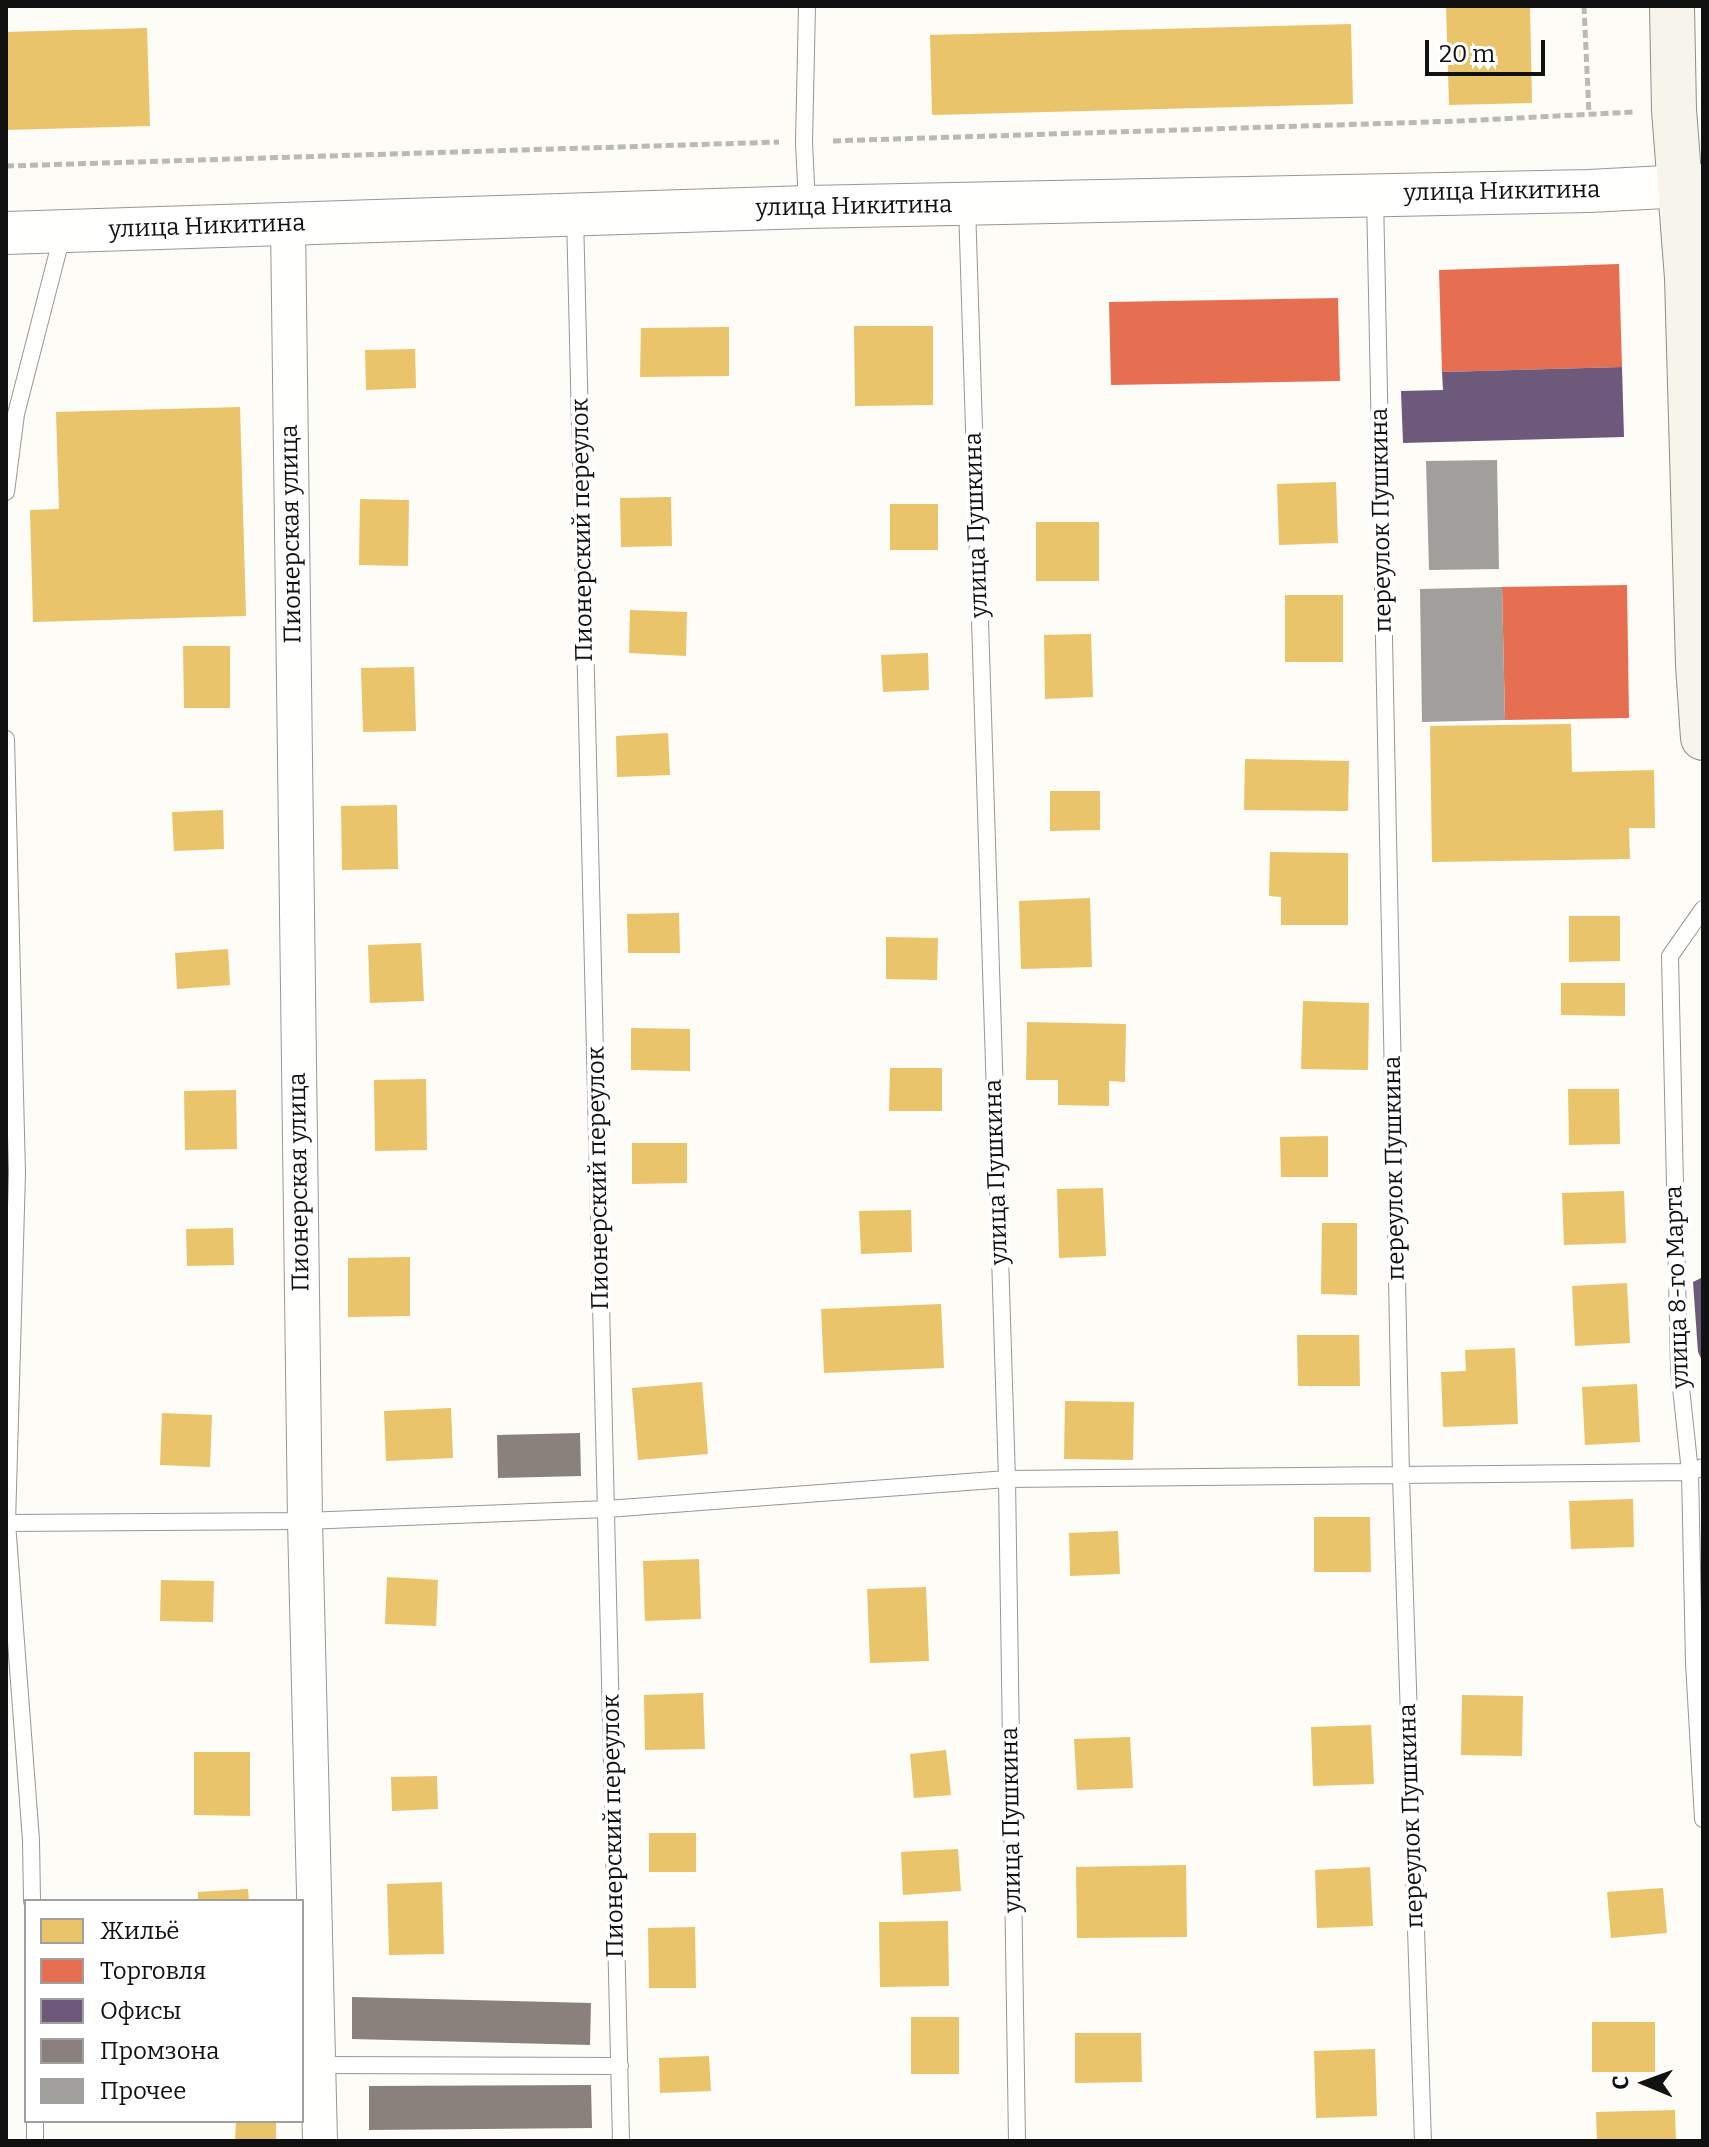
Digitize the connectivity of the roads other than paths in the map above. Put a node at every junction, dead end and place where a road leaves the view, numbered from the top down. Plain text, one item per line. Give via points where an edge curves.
1 (807, 6) edge
2 (1672, 6) edge
3 (1692, 186) edge
4 (1375, 194) junction
5 (967, 204) junction
6 (807, 207) junction
7 (575, 215) junction
8 (288, 224) junction
9 (63, 232) junction
10 (6, 233) edge
11 (6, 492) edge
12 (1703, 738) edge
13 (6, 739) edge
14 (1703, 909) edge
15 (1696, 1469) edge
16 (1401, 1476) junction
17 (1007, 1479) junction
18 (607, 1509) junction
19 (305, 1521) junction
20 (6, 1523) edge
21 (1699, 1666) edge
22 (1703, 1819) edge
23 (32, 1899) edge
24 (318, 2065) junction
25 (620, 2066) junction
26 (320, 2141) edge
27 (621, 2141) edge
28 (1017, 2141) edge
29 (1423, 2141) edge

1 - 6 lane
2 - 3 main road via 1674,110
3 - 4 street, улица Никитина
3 - 12 main road via 1687,278
4 - 5 street, улица Никитина
4 - 16 lane, переулок Пушкина
5 - 6 street, улица Никитина
5 - 17 lane, улица Пушкина
6 - 7 street, улица Никитина
7 - 8 street, улица Никитина
7 - 18 lane, Пионерский переулок
8 - 9 street, улица Никитина
8 - 19 street, Пионерская улица
9 - 10 street, улица Никитина
9 - 11 lane via 16,414
13 - 20 lane via 17,1173
14 - 15 lane, улица 8-го Марта via 1670,956 1679,1369
15 - 16 lane
15 - 21 lane, улица 8-го Марта
16 - 17 lane
16 - 29 lane, переулок Пушкина
17 - 18 lane
17 - 28 lane, улица Пушкина
18 - 19 lane
18 - 25 lane, Пионерский переулок
19 - 20 lane
19 - 24 street, Пионерская улица
20 - 23 lane
21 - 22 lane, улица 8-го Марта
24 - 25 lane
24 - 26 street, Пионерская улица
25 - 27 lane, Пионерский переулок

